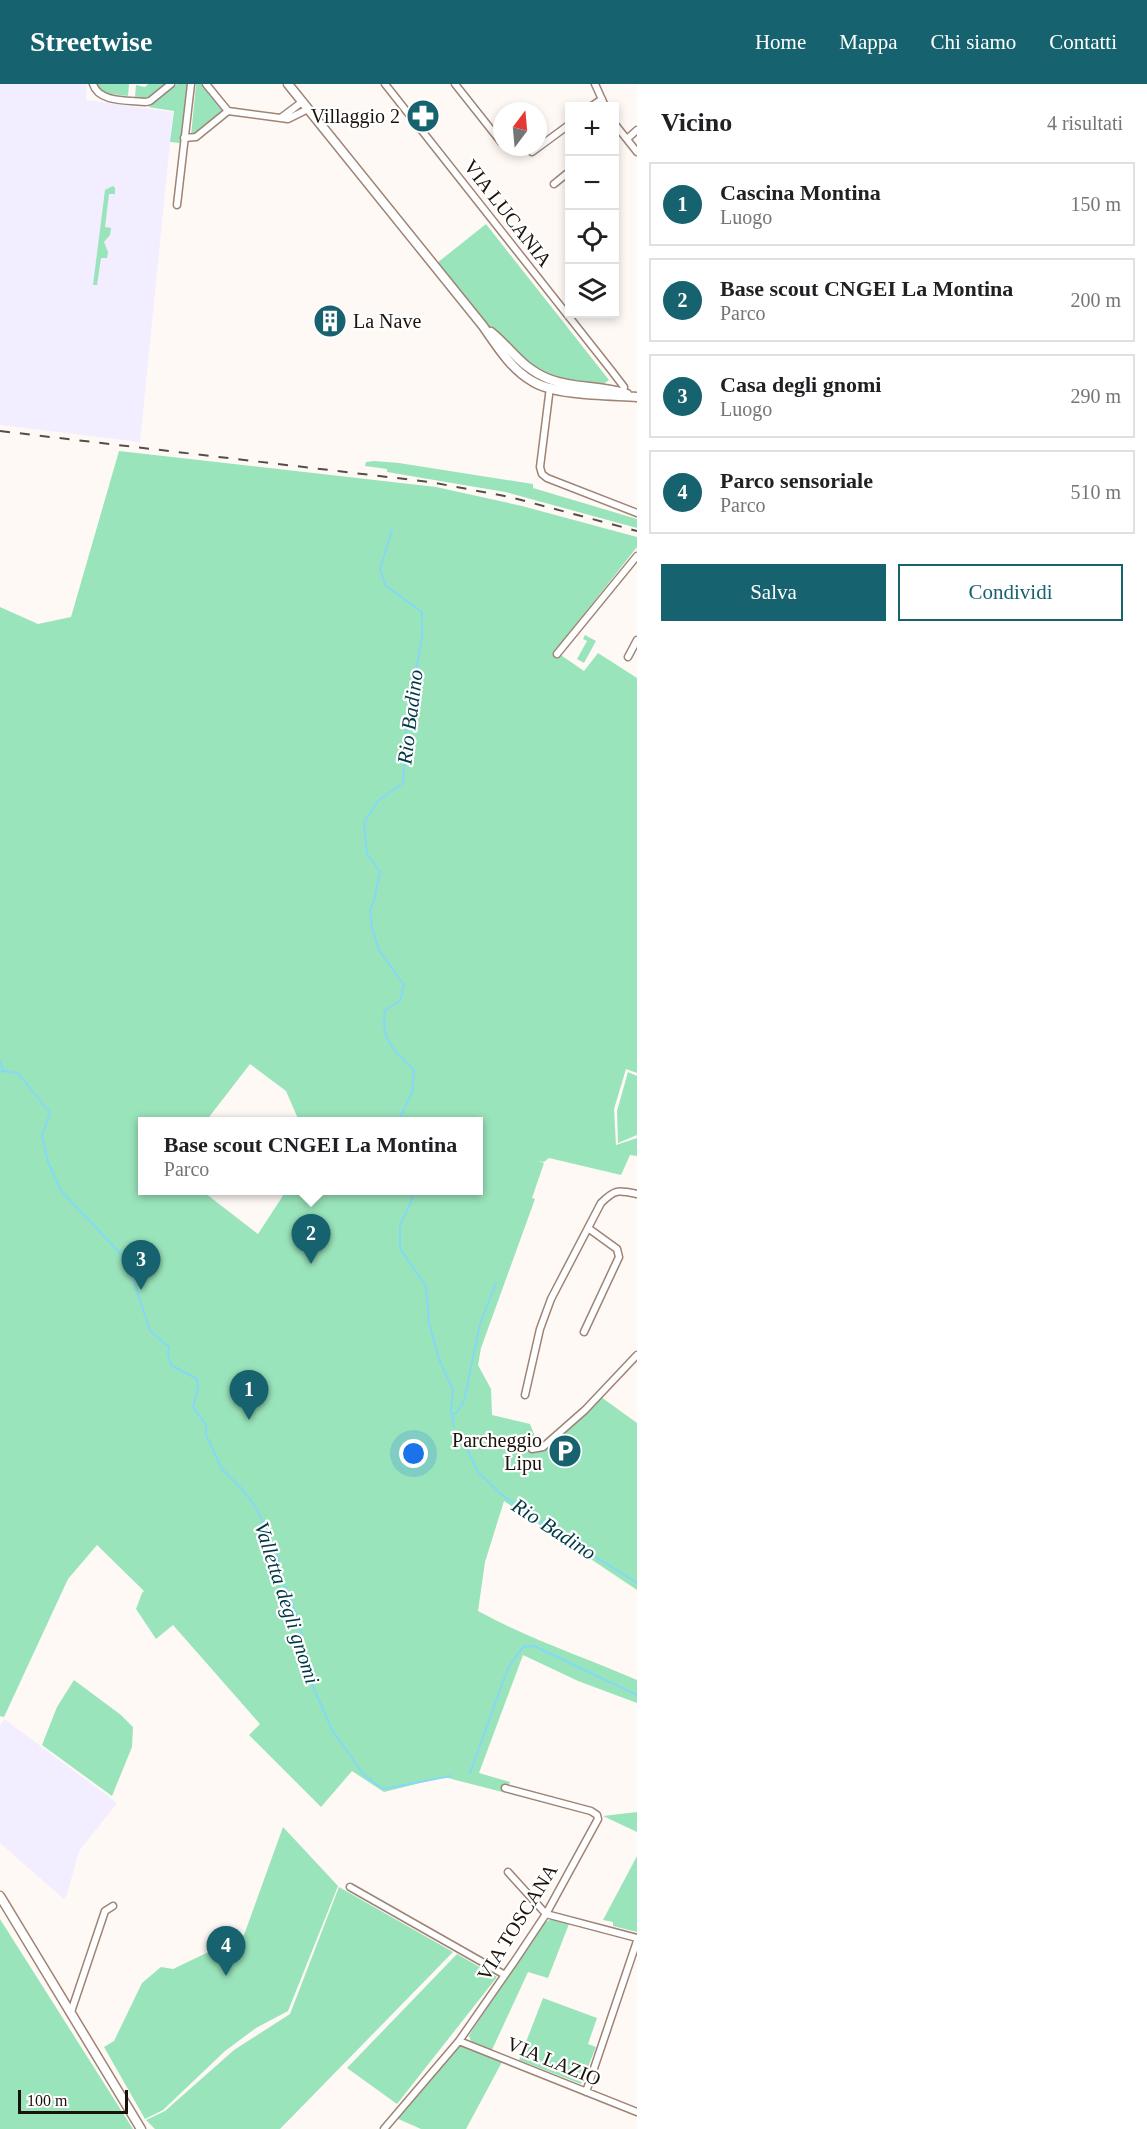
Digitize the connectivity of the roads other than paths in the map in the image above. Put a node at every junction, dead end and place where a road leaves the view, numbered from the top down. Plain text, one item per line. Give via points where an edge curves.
1 (93, 84) edge
2 (171, 84) edge
3 (191, 84) edge
4 (206, 84) edge
5 (288, 84) edge
6 (385, 84) edge
7 (455, 84) edge
8 (595, 84) edge
9 (602, 99) junction
10 (598, 102) edge
11 (603, 102) edge
12 (305, 105) junction
13 (228, 111) junction
14 (565, 128) edge
15 (637, 130) edge
16 (493, 132) edge
17 (619, 134) edge
18 (184, 138) junction
19 (627, 139) junction
20 (547, 141) edge
21 (637, 152) edge
22 (565, 175) edge
23 (554, 184) dead end
24 (177, 205) dead end
25 (541, 381) junction
26 (581, 386) junction
27 (550, 388) junction
28 (587, 393) junction
29 (624, 393) junction
30 (637, 397) edge
31 (637, 513) edge
32 (637, 556) edge
33 (637, 639) edge
34 (557, 654) dead end
35 (628, 657) dead end
36 (637, 1194) edge
37 (588, 1228) junction
38 (584, 1332) dead end
39 (637, 1355) edge
40 (525, 1395) dead end
41 (532, 1449) dead end
42 (505, 1788) dead end
43 (508, 1872) dead end
44 (350, 1887) dead end
45 (0, 1896) edge
46 (113, 1906) dead end
47 (546, 1914) junction
48 (637, 1940) edge
49 (505, 1975) junction
50 (72, 2012) junction
51 (459, 2041) junction
52 (586, 2091) junction
53 (637, 2112) edge
54 (141, 2129) edge
55 (384, 2129) edge

1 - 2 street via 102,97 148,102
3 - 18 street
4 - 13 street
5 - 12 street
6 - 29 street, VIA LUCANIA via 603,359
7 - 16 street
8 - 9 street
9 - 10 street
9 - 11 street
12 - 13 street via 281,117
12 - 25 street via 514,366 530,380
13 - 18 street via 196,137
14 - 20 street
15 - 19 street
17 - 19 street
18 - 24 street
19 - 21 street
22 - 23 street
25 - 26 street
25 - 27 street
26 - 27 street
26 - 29 street
27 - 28 street
27 - 31 street via 542,474
28 - 29 street
28 - 30 street
29 - 30 street
32 - 34 street
33 - 35 street
36 - 37 street via 611,1193
37 - 38 street via 617,1249 619,1257
37 - 40 street via 551,1299
39 - 41 street via 585,1410 543,1447
42 - 47 street, VIA TOSCANA via 597,1815
43 - 47 street
44 - 49 street
45 - 50 street
46 - 50 street via 105,1911
47 - 48 street
47 - 49 street, VIA TOSCANA
48 - 52 street
49 - 51 street, VIA TOSCANA
50 - 54 street
51 - 52 street, VIA LAZIO
51 - 55 street, VIA TOSCANA
52 - 53 street, VIA LAZIO

